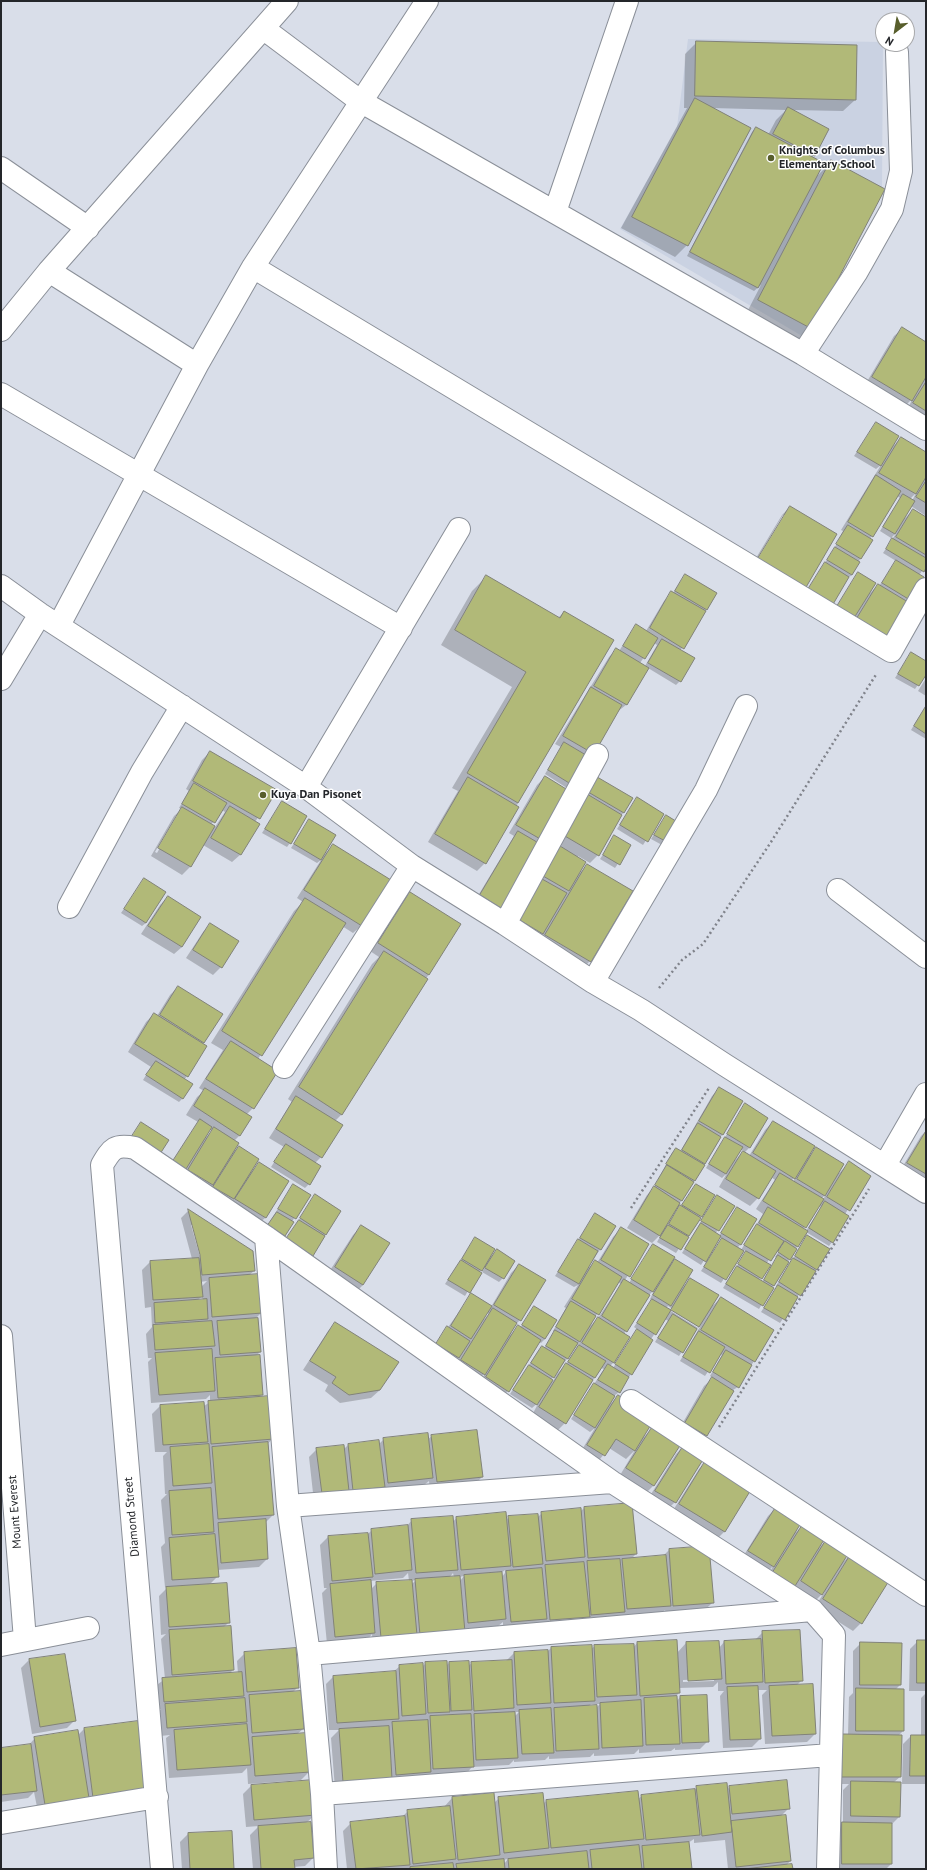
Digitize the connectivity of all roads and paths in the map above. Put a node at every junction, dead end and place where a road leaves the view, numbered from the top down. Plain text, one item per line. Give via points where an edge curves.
1 (287, 1) edge
2 (428, 1) edge
3 (627, 1) edge
4 (264, 29) junction
5 (897, 52) dead end
6 (360, 101) junction
7 (1, 168) edge
8 (555, 212) junction
9 (88, 228) junction
10 (253, 267) junction
11 (49, 271) junction
12 (1, 330) edge
13 (802, 354) junction
14 (197, 365) junction
15 (1, 394) edge
16 (926, 429) edge
17 (139, 474) junction
18 (459, 529) dead end
19 (1, 586) edge
20 (926, 589) edge
21 (40, 614) junction
22 (58, 625) junction
23 (401, 628) junction
24 (891, 651) junction
25 (1, 679) edge
26 (182, 706) junction
27 (746, 706) dead end
28 (597, 755) dead end
29 (306, 787) junction
30 (412, 866) junction
31 (838, 890) dead end
32 (69, 907) dead end
33 (505, 924) junction
34 (926, 957) edge
35 (592, 982) junction
36 (641, 1010) junction
37 (724, 1065) junction
38 (284, 1067) dead end
39 (926, 1094) edge
40 (885, 1165) junction
41 (926, 1192) edge
42 (631, 1208) dead end
43 (266, 1237) junction
44 (1, 1336) edge
45 (631, 1401) dead end
46 (705, 1449) junction
47 (612, 1482) junction
48 (288, 1506) junction
49 (926, 1595) edge
50 (812, 1610) junction
51 (88, 1628) dead end
52 (25, 1640) junction
53 (1, 1645) edge
54 (309, 1654) junction
55 (830, 1755) junction
56 (322, 1794) junction
57 (157, 1798) junction
58 (1, 1823) edge
59 (162, 1869) edge
60 (326, 1869) edge
61 (828, 1869) edge

1 - 4 street
2 - 6 street
3 - 8 street
4 - 6 street
4 - 9 street
5 - 13 street via 901,171 892,209 856,273
6 - 8 street
6 - 10 street
7 - 9 street
8 - 13 street
9 - 11 street
10 - 14 street
10 - 24 street
11 - 12 street
11 - 14 street
13 - 16 street
14 - 17 street
15 - 17 street
17 - 22 street
17 - 23 street
18 - 23 street
19 - 21 street
20 - 24 street
21 - 22 street
21 - 25 street
22 - 26 street
23 - 29 street
24 - 36 path via 772,842 703,944 682,960
26 - 29 street
26 - 32 street via 142,772
27 - 35 street via 706,790
28 - 33 street
29 - 30 street
30 - 33 street
30 - 38 street
31 - 34 street
33 - 35 street
35 - 36 street
36 - 37 street
37 - 40 street
37 - 42 path
39 - 40 street
40 - 41 street
40 - 46 path
43 - 47 street
43 - 48 street
43 - 57 street, Diamond Street via 135,1148 122,1146 111,1150 102,1165
44 - 52 street, Mount Everest
45 - 46 street
46 - 49 street
47 - 48 street
47 - 50 street
48 - 54 street
50 - 54 street
50 - 55 street via 834,1635
51 - 52 street
52 - 53 street
54 - 56 street
55 - 56 street
55 - 61 street
56 - 60 street
57 - 58 street
57 - 59 street, Diamond Street

